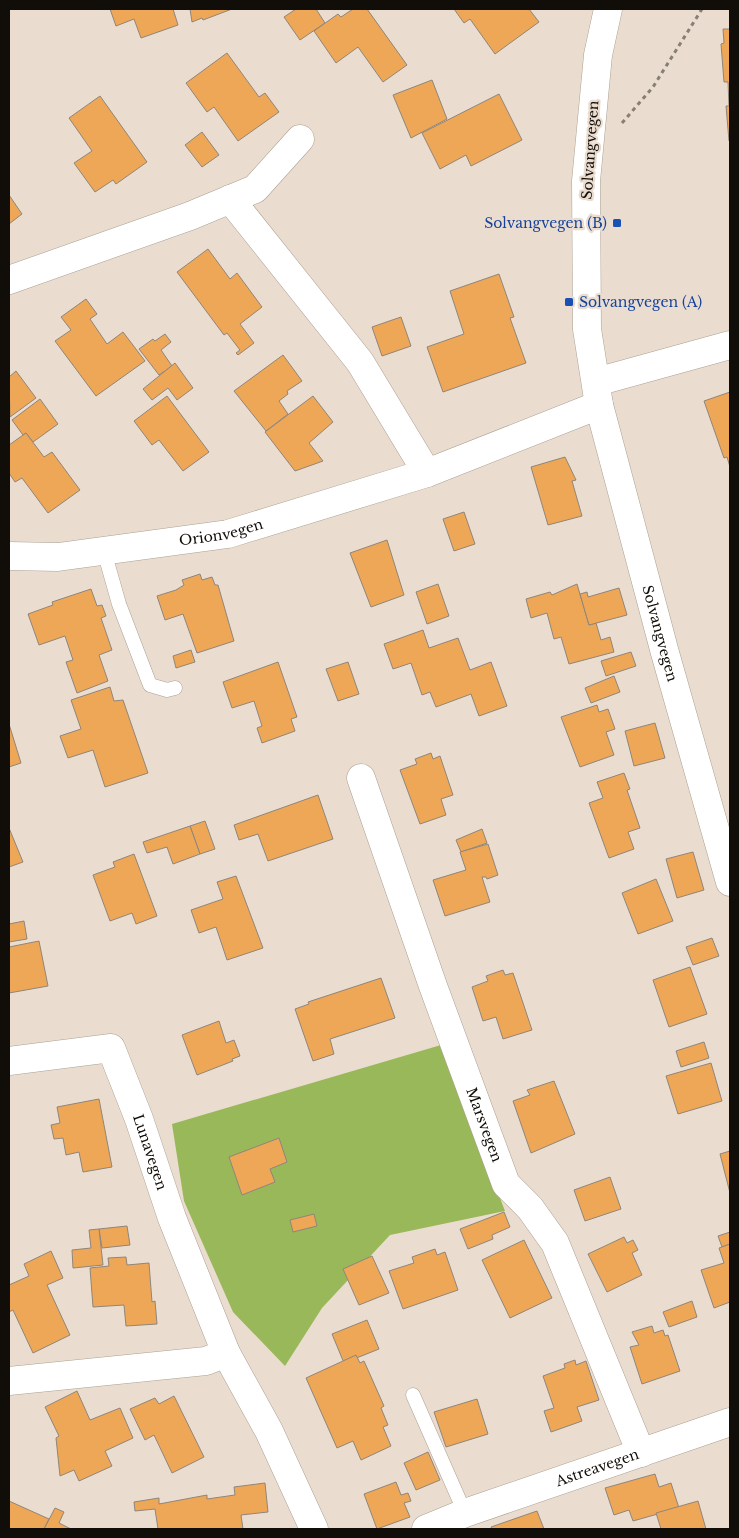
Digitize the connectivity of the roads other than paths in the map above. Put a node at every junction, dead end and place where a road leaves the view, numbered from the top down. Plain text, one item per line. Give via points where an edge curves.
1 (608, 9) edge
2 (300, 139) dead end
3 (230, 199) junction
4 (9, 280) edge
5 (730, 345) edge
6 (598, 393) junction
7 (427, 473) junction
8 (104, 551) junction
9 (9, 556) edge
10 (175, 688) dead end
11 (360, 778) dead end
12 (730, 882) edge
13 (9, 1061) edge
14 (226, 1353) junction
15 (9, 1381) edge
16 (413, 1395) dead end
17 (730, 1422) edge
18 (641, 1452) junction
19 (465, 1513) junction
20 (314, 1529) edge
21 (426, 1529) edge

1 - 6 street, Solvangvegen via 598,55 586,181 587,329
2 - 3 street via 255,189
3 - 4 street
3 - 7 street via 360,362
5 - 6 street
6 - 7 street, Orionvegen
6 - 12 street, Solvangvegen via 665,653
7 - 8 street, Orionvegen via 228,534
8 - 9 street, Orionvegen via 58,557
8 - 10 lane via 119,604 150,685 167,690
11 - 18 street, Marsvegen via 506,1184 530,1208 555,1243
13 - 14 street, Lunavegen via 111,1048 172,1218
14 - 15 street via 196,1362
14 - 20 street, Lunavegen via 269,1431
16 - 19 lane
17 - 18 street, Astreavegen
18 - 19 street, Astreavegen
19 - 21 street, Astreavegen

